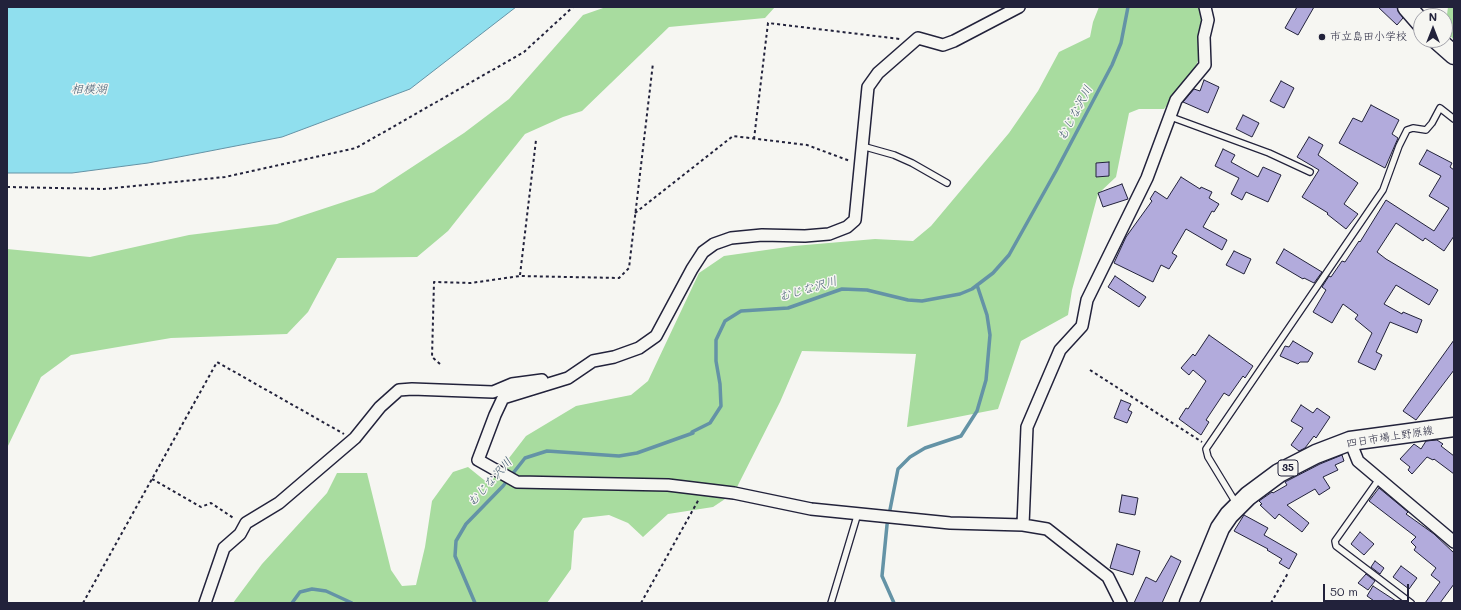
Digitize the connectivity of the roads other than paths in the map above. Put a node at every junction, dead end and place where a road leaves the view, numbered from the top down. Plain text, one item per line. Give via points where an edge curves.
1 (1019, 7) edge
2 (1205, 7) edge
3 (1446, 48) edge
4 (1454, 55) edge
5 (1171, 117) junction
6 (1454, 119) edge
7 (862, 146) junction
8 (1310, 172) dead end
9 (947, 183) dead end
10 (552, 382) junction
11 (1454, 427) edge
12 (1350, 441) junction
13 (1379, 479) junction
14 (1238, 505) junction
15 (858, 513) junction
16 (1023, 525) junction
17 (1454, 542) edge
18 (205, 603) edge
19 (831, 603) edge
20 (1121, 603) edge
21 (1189, 603) edge
22 (1412, 603) edge

1 - 7 street via 954,42 943,44 918,38 878,73 868,87
2 - 5 street via 1208,20 1204,37 1205,65 1176,100
3 - 4 main road
5 - 8 lane via 1269,153
5 - 16 street via 1147,178 1087,300 1082,326 1060,350 1027,427
6 - 14 lane via 1440,108 1426,130 1407,130 1383,190 1206,449 1208,457
7 - 9 lane via 894,155
7 - 10 street via 855,220 847,227 829,234 762,235 731,238 714,244 703,252 692,269 656,336 639,348 593,361 568,378
10 - 15 street via 503,398 478,460 517,482 668,484 705,488 811,509
10 - 18 street via 541,380 512,384 493,392 399,390 380,407 353,439 279,503 245,526 224,548
11 - 12 main road, 四日市場上野原線 / 35
12 - 13 street via 1358,461
12 - 14 main road, 四日市場上野原線 / 35 via 1301,460 1259,487
13 - 17 street
13 - 22 lane via 1335,541 1336,546
14 - 21 main road, 四日市場上野原線 / 35 via 1220,528
15 - 16 street via 950,523
15 - 19 lane
16 - 20 street via 1047,529 1108,577

